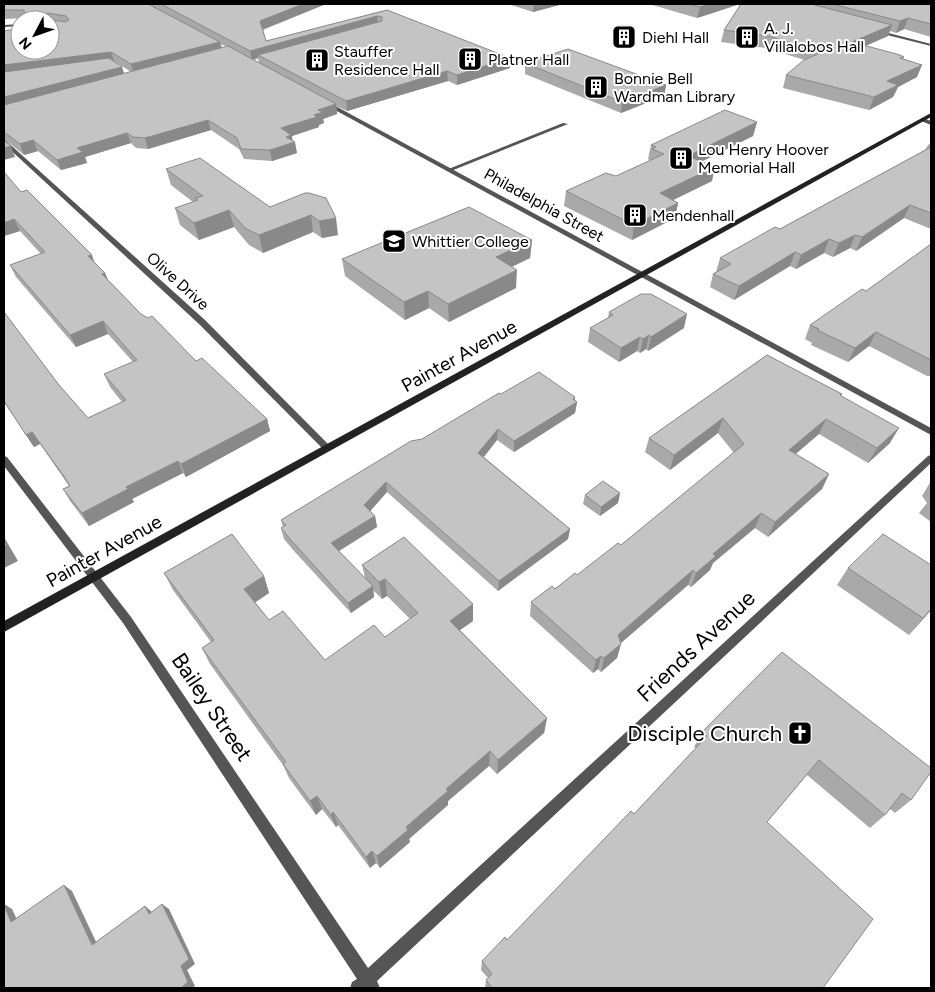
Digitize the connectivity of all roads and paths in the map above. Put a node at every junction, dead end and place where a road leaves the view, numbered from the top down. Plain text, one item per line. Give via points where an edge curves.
1 (868, 28) edge
2 (931, 45) edge
3 (317, 99) edge
4 (931, 115) edge
5 (923, 120) junction
6 (931, 123) edge
7 (565, 124) dead end
8 (4, 141) edge
9 (449, 170) junction
10 (640, 276) junction
11 (931, 432) edge
12 (328, 448) junction
13 (931, 458) edge
14 (4, 459) edge
15 (93, 577) junction
16 (4, 627) edge
17 (366, 986) edge

1 - 2 street
3 - 9 street, Philadelphia Street
4 - 5 main road, Painter Avenue
5 - 6 street
5 - 10 main road, Painter Avenue
7 - 9 street
8 - 12 street, Olive Drive via 202,322
9 - 10 street, Philadelphia Street
10 - 11 street, Philadelphia Street
10 - 12 main road, Painter Avenue
12 - 15 main road, Painter Avenue
13 - 17 street, Friends Avenue
14 - 15 street, Bailey Street
15 - 16 main road, Painter Avenue
15 - 17 street, Bailey Street via 128,620

